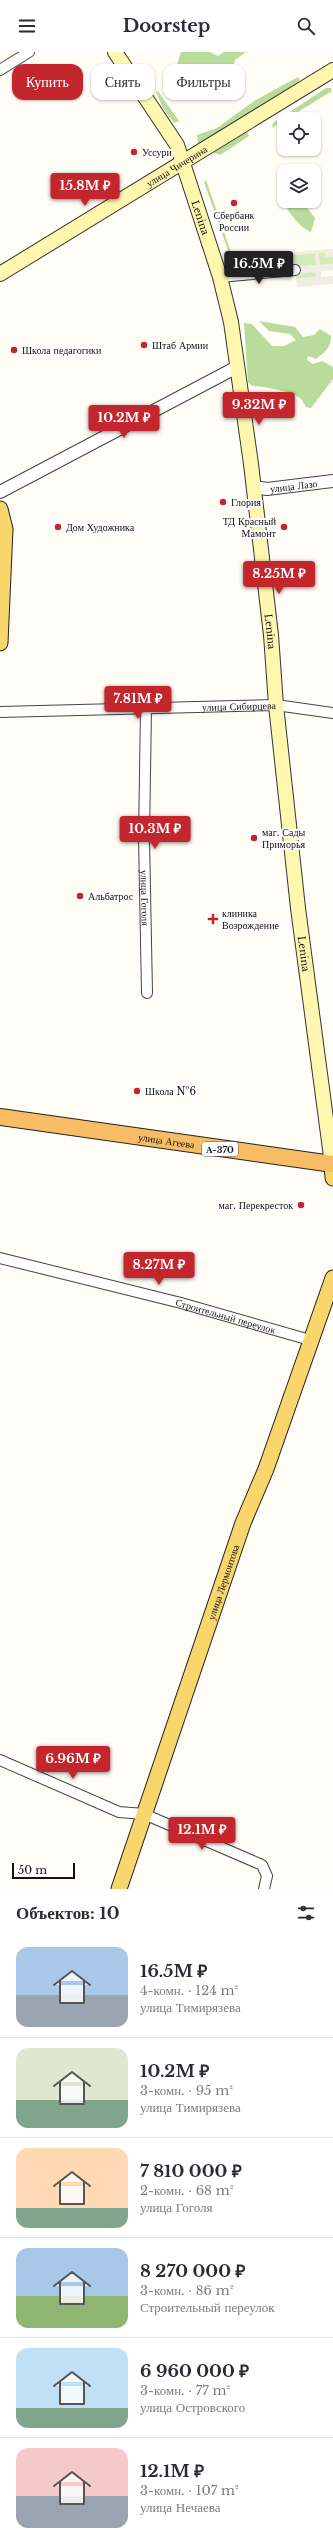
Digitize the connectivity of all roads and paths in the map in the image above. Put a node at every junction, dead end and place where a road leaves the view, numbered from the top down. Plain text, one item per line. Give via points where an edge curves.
1 (29, 52) edge
2 (115, 52) edge
3 (0, 70) edge
4 (333, 70) edge
5 (183, 163) junction
6 (296, 270) dead end
7 (0, 274) edge
8 (220, 278) junction
9 (237, 367) junction
10 (333, 481) edge
11 (254, 487) junction
12 (0, 492) edge
13 (0, 510) edge
14 (0, 643) edge
15 (276, 705) junction
16 (146, 708) junction
17 (0, 712) edge
18 (333, 713) edge
19 (147, 993) dead end
20 (0, 1117) edge
21 (333, 1168) edge
22 (0, 1258) edge
23 (333, 1278) edge
24 (310, 1340) junction
25 (0, 1760) edge
26 (144, 1814) junction
27 (119, 1889) edge
28 (264, 1889) edge

1 - 3 street
2 - 5 main road, Lenina via 177,145
4 - 5 main road, улица Чичерина
5 - 7 main road, улица Чичерина
5 - 8 main road, Lenina
6 - 8 street
8 - 9 main road, Lenina via 231,322
9 - 11 main road, Lenina
9 - 12 street
10 - 11 street, улица Лазо
11 - 15 main road, Lenina via 271,635
13 - 14 main road via 5,529
15 - 16 street, улица Сибирцева
15 - 18 street, улица Сибирцева
15 - 21 main road, Lenina via 300,923
16 - 17 street, улица Сибирцева
16 - 19 street, улица Гоголя via 144,838
20 - 21 highway, улица Агеева / А-370
22 - 24 street, Строительный переулок via 181,1303
23 - 24 main road, улица Лермонтова
24 - 26 main road, улица Лермонтова via 266,1468 243,1523
25 - 26 street via 119,1812
26 - 27 main road, улица Лермонтова
26 - 28 street via 262,1865 267,1876

